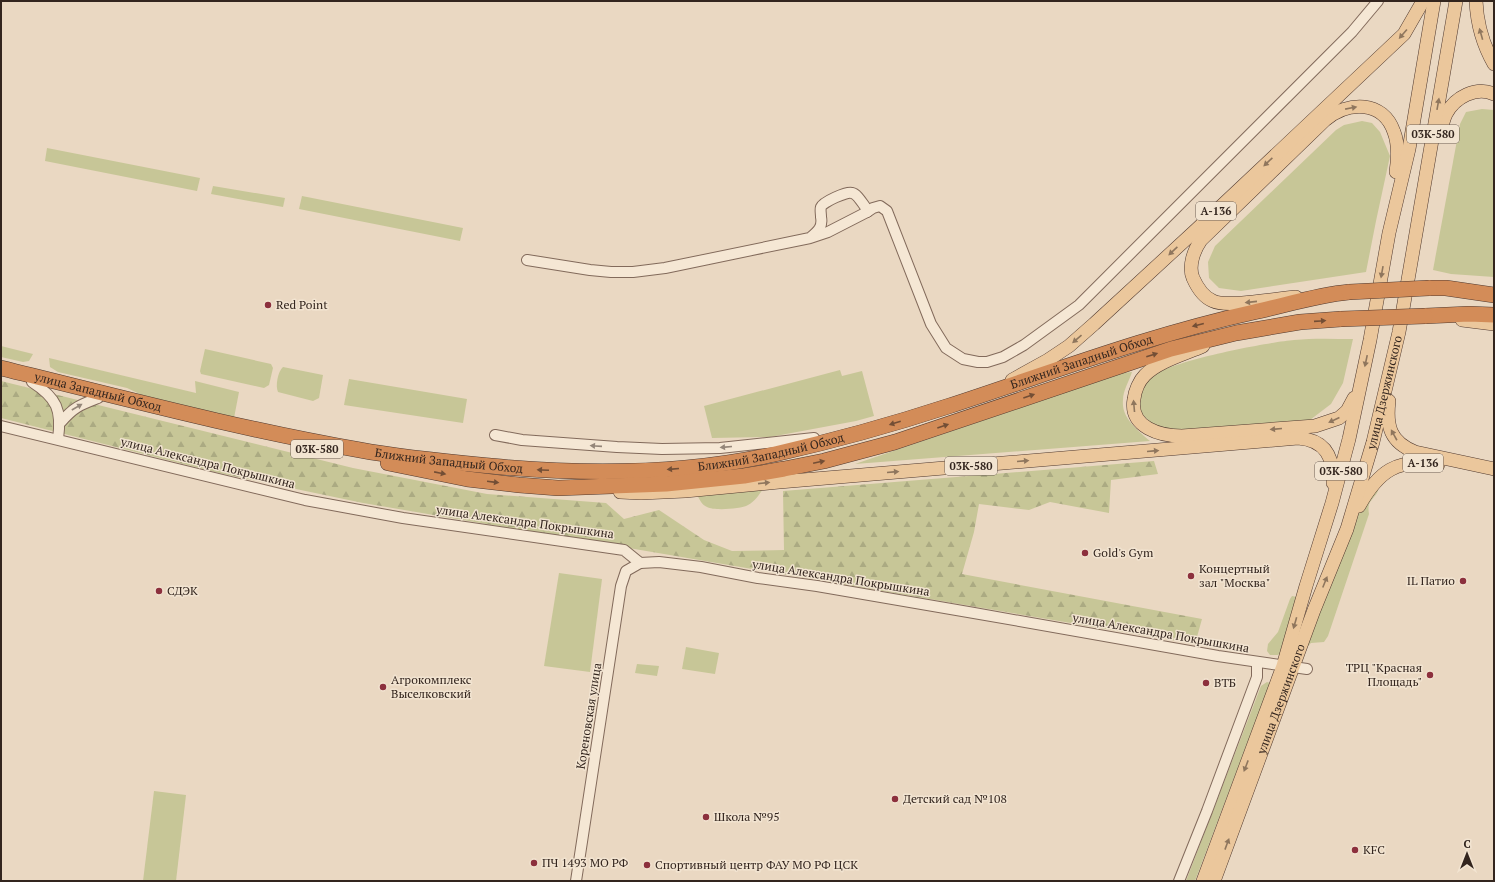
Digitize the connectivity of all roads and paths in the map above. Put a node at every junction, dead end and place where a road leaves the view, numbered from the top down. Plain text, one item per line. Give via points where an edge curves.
1 (1378, 1) edge
2 (1423, 1) edge
3 (1434, 1) edge
4 (1456, 1) edge
5 (1476, 1) edge
6 (1494, 64) edge
7 (1494, 94) edge
8 (867, 212) junction
9 (1389, 234) junction
10 (810, 238) junction
11 (527, 260) dead end
12 (1410, 267) junction
13 (1446, 288) junction
14 (1494, 290) edge
15 (1331, 294) junction
16 (1494, 295) edge
17 (1494, 315) edge
18 (1430, 316) junction
19 (1494, 324) edge
20 (1399, 332) junction
21 (1236, 333) junction
22 (1, 368) edge
23 (1, 375) edge
24 (32, 382) junction
25 (1361, 382) junction
26 (985, 393) junction
27 (98, 398) junction
28 (194, 416) joint
29 (174, 417) joint
30 (61, 422) junction
31 (1, 426) edge
32 (862, 432) junction
33 (495, 435) dead end
34 (58, 439) junction
35 (1494, 469) edge
36 (1494, 475) edge
37 (558, 488) junction
38 (1332, 503) junction
39 (1347, 529) junction
40 (640, 563) junction
41 (1257, 662) junction
42 (1288, 667) junction
43 (1307, 669) dead end
44 (576, 881) edge
45 (1179, 881) edge
46 (1203, 881) edge
47 (1214, 881) edge

1 - 8 street via 1347,37 1079,305 1003,357 987,362 969,361 946,348 931,324 887,211 880,206
2 -> 26 main road, А-136 via 1404,34 1069,346
3 - 9 main road, улица Дзержинского / 03К-580 via 1409,149
12 -> 4 main road, улица Дзержинского / 03К-580
6 -> 5 main road via 1480,29
7 - 12 main road via 1482,91 1468,94 1454,104 1446,115
8 - 10 street via 828,232
8 - 10 street via 852,193 824,203 821,209 820,230
15 -> 9 main road, А-136 via 1225,304 1213,302 1204,296 1192,275 1196,247 1325,120 1333,114 1353,107 1366,107 1378,111 1389,122 1396,139 1398,157
9 -> 25 main road, улица Дзержинского / 03К-580
10 - 11 street via 682,265 633,272 590,270
12 - 20 main road, улица Дзержинского / 03К-580
13 - 14 main road
13 - 15 highway, Ближний Западный Обход, bridge
13 - 16 highway, Ближний Западный Обход
15 -> 26 highway, Ближний Западный Обход via 1151,338
17 - 18 highway
18 - 19 main road
21 -> 18 highway, bridge via 1300,322
35 -> 20 main road, А-136 via 1415,452 1398,442 1388,418
20 - 39 main road, улица Дзержинского / 03К-580 via 1373,442
25 -> 21 main road via 1353,402 1344,414 1315,426 1170,436 1153,431 1141,423 1136,416 1133,403 1137,387 1145,374 1167,361
37 -> 21 highway, 03К-580 via 666,484 784,469 895,442 1171,349
22 - 28 highway, улица Западный Обход / 03К-580
23 - 24 highway, улица Западный Обход / 03К-580
24 - 27 highway, улица Западный Обход / 03К-580
24 - 30 street via 43,389 56,405
25 - 38 main road, улица Дзержинского / 03К-580
26 -> 32 highway, Ближний Западный Обход / 03К-580
27 - 29 highway, улица Западный Обход / 03К-580
30 -> 27 street via 72,409
32 -> 28 highway, Ближний Западный Обход / 03К-580 via 720,465 586,472 513,468 363,450
29 -> 37 highway, Ближний Западный Обход / 03К-580 via 296,445 467,478
30 - 34 street
31 - 34 street, улица Александра Покрышкина
32 -> 33 street via 720,448 662,449 522,440
34 - 40 street, улица Александра Покрышкина via 305,500 403,518 624,550
36 - 39 main road, А-136 via 1421,463 1391,469 1383,473 1370,488
37 -> 38 main road, 03К-580 via 641,493 686,491 1298,438 1314,442 1330,455 1334,472
38 -> 42 main road, улица Дзержинского / 03К-580 via 1306,586
42 -> 39 main road, улица Дзержинского
40 - 41 street, улица Александра Покрышкина via 659,562 701,567
40 - 44 street, Кореновская улица via 626,571 621,586
41 - 42 street, улица Александра Покрышкина
41 - 45 street via 1255,684
42 - 43 street, улица Александра Покрышкина
42 -> 46 main road, улица Дзержинского
47 -> 42 main road, улица Дзержинского

